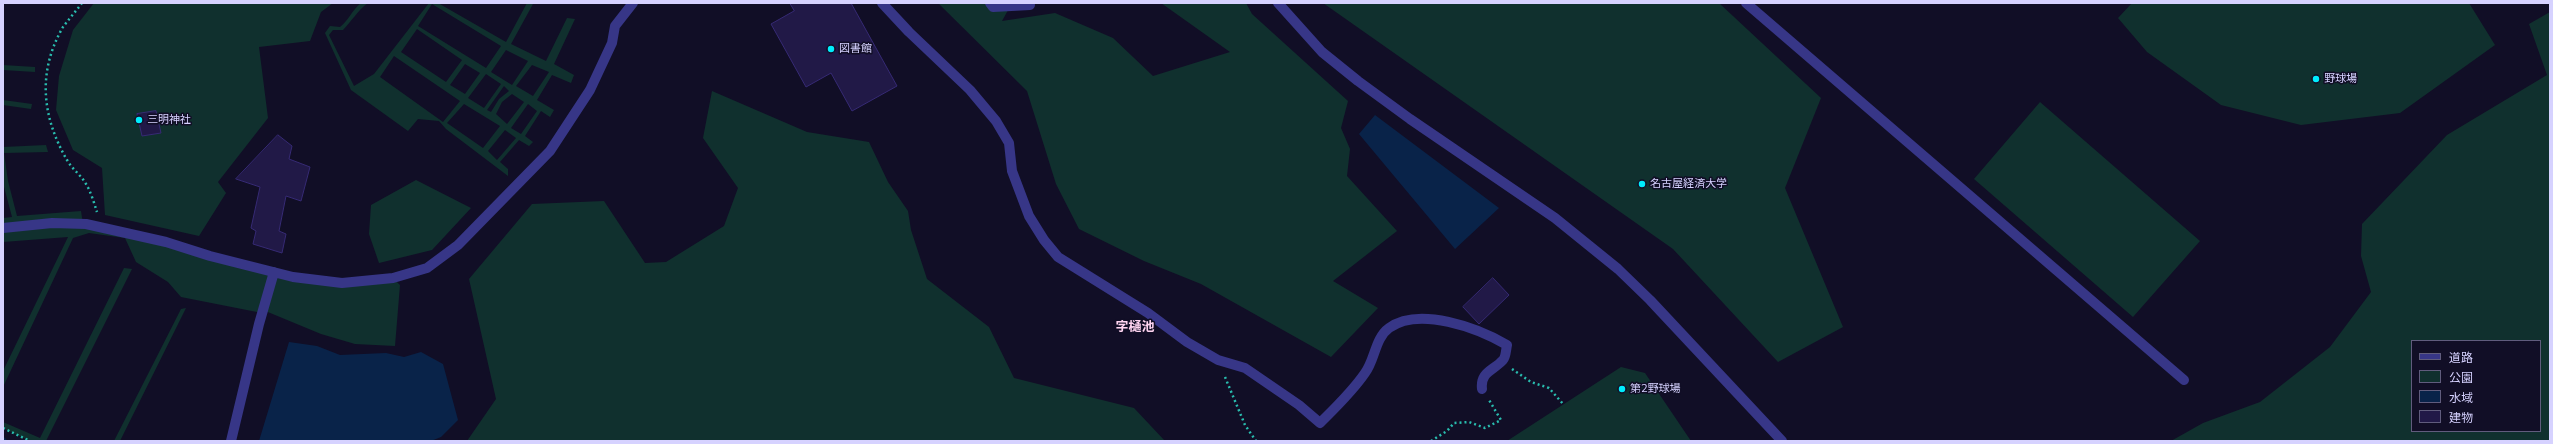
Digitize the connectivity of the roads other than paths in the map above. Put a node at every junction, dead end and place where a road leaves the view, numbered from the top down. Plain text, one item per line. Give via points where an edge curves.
1 (633, 3) edge
2 (882, 3) edge
3 (990, 3) edge
4 (1278, 3) edge
5 (1746, 3) edge
6 (1030, 5) dead end
7 (3, 228) edge
8 (274, 272) junction
9 (2184, 380) dead end
10 (1482, 389) road end
11 (231, 441) edge
12 (1782, 441) edge

1 - 8 street via 615,26 612,43 590,90 550,151 458,245 427,268 393,278 342,283
2 - 10 street via 970,90 996,121 1009,144 1012,171 1030,216 1058,257 1218,360 1245,368 1299,405 1320,423 1367,372 1376,348 1388,328 1407,318 1433,318 1507,345 1504,359 1487,371 1481,381
3 - 6 street via 993,7
4 - 12 street via 1322,52 1358,81 1555,218 1618,269
5 - 9 street
7 - 8 street via 52,223 86,224 166,242
8 - 11 street

